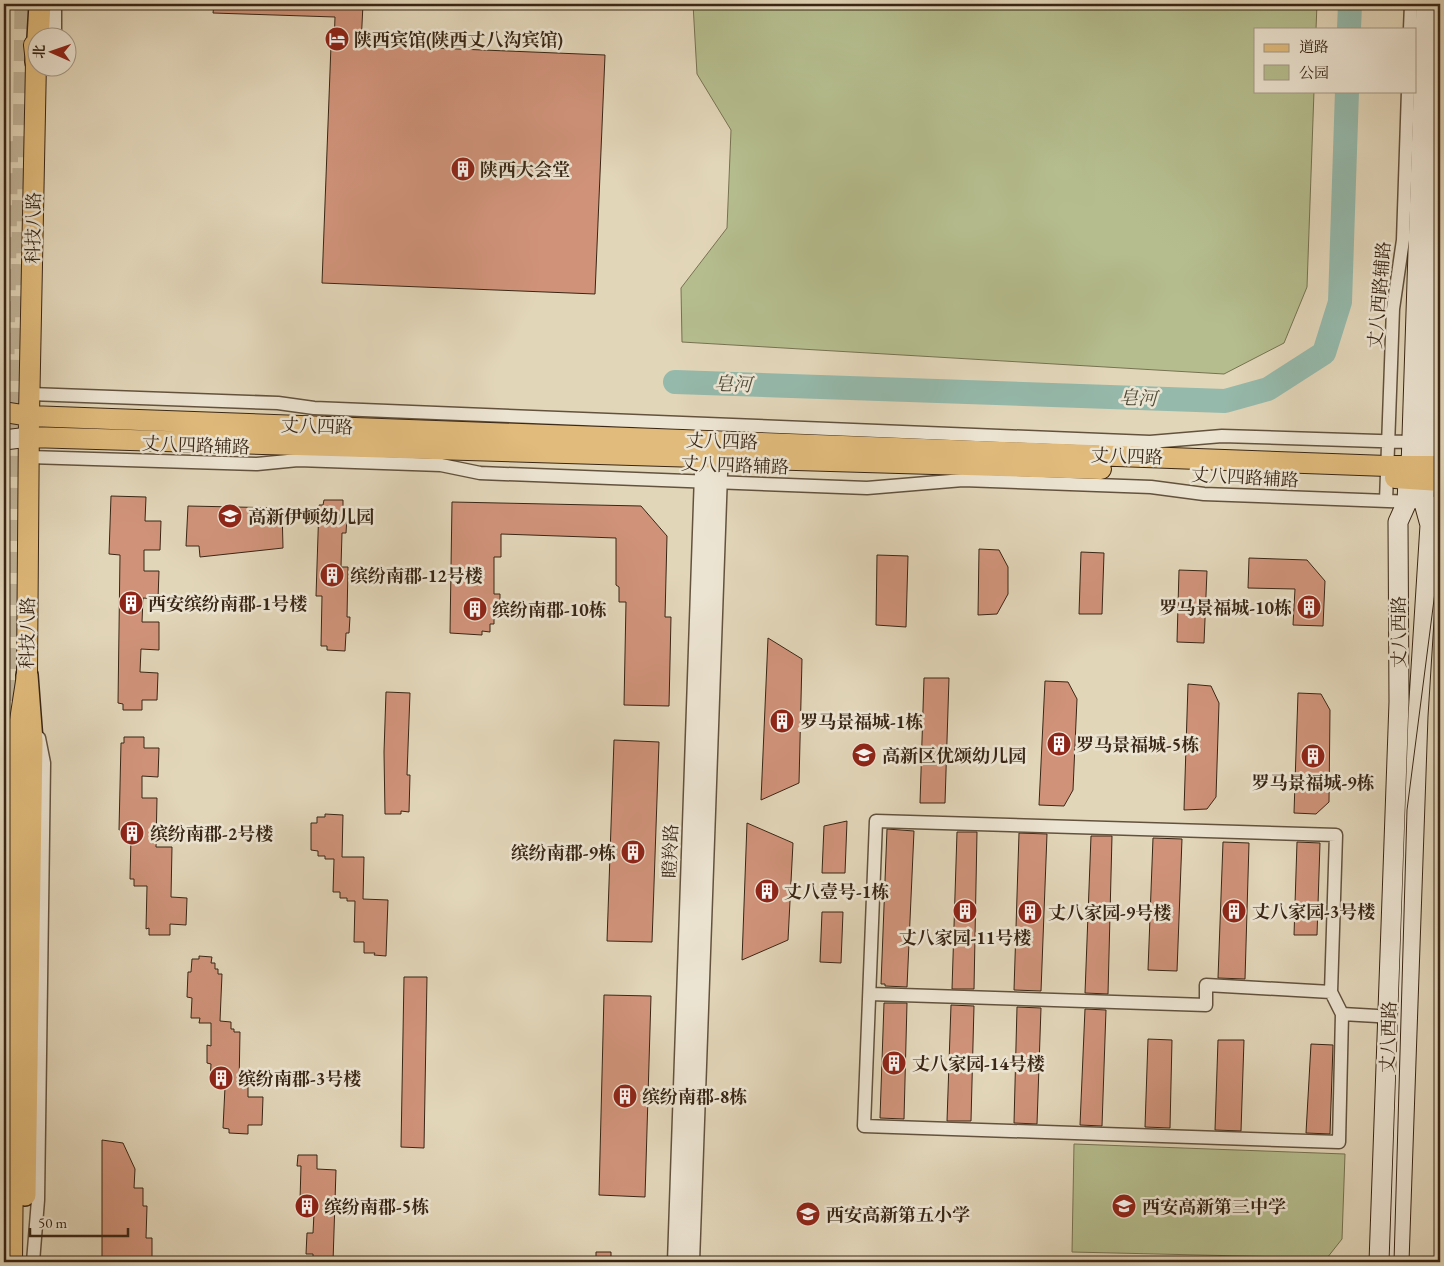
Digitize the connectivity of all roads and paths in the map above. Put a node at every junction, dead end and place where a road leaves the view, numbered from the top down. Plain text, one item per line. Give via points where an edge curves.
1 (31, 4) edge
2 (40, 4) edge
3 (55, 4) edge
4 (1411, 4) edge
5 (1426, 4) edge
6 (1440, 4) edge
7 (35, 28) edge
8 (39, 28) edge
9 (55, 28) edge
10 (1410, 28) edge
11 (39, 78) edge
12 (1408, 92) edge
13 (30, 394) junction
14 (4, 412) edge
15 (29, 416) junction
16 (29, 437) junction
17 (4, 440) edge
18 (1388, 442) junction
19 (1426, 443) edge
20 (712, 449) junction
21 (29, 457) junction
22 (1387, 472) junction
23 (1425, 473) edge
24 (710, 482) junction
25 (1386, 501) junction
26 (1424, 503) edge
27 (27, 675) junction
28 (1331, 992) junction
29 (870, 994) junction
30 (1342, 1014) junction
31 (1389, 1018) junction
32 (25, 1195) dead end
33 (12, 1262) edge
34 (33, 1262) edge
35 (676, 1262) edge
36 (691, 1262) edge
37 (1379, 1262) edge
38 (1400, 1262) edge

1 - 7 main road, 科技八路
2 - 8 highway
3 - 9 street
4 - 10 street
5 - 19 main road, 丈八西路
6 - 19 main road, 丈八西路
11 - 13 main road, 科技八路 via 35,97
12 - 18 street, 丈八西路辅路 via 1403,240 1392,309
13 - 15 main road, 科技八路
13 - 18 street, 丈八四路辅路 via 1150,442 1222,436
14 - 15 main road, 丈八四路
15 - 16 main road, 科技八路
15 - 20 main road, 丈八四路
16 - 17 main road
16 - 20 main road, 丈八四路
16 - 21 main road, 科技八路
18 - 19 street, 丈八四路辅路
18 - 22 street, 丈八西路辅路
19 - 23 main road, 丈八西路
20 - 22 main road, 丈八四路
20 - 24 street, 瞪羚路
21 - 24 street, 丈八四路辅路 via 257,464 298,460 441,465 480,472
21 - 27 main road, 科技八路
22 - 23 main road, 丈八四路
22 - 25 street, 丈八西路辅路
23 - 26 main road, 丈八西路
24 - 25 street, 丈八四路辅路 via 867,488 963,480
24 - 35 street, 瞪羚路
24 - 36 street, 瞪羚路
25 - 26 street, 丈八四路辅路
26 - 31 main road, 丈八西路 via 1398,522 1399,702
26 - 38 main road, 丈八西路 via 1430,525 1418,716
27 - 32 highway via 32,741
27 - 33 main road, 科技八路 via 17,740
27 - 34 street via 44,763 38,1200
28 - 29 street via 1206,985 1206,1005
28 - 29 street via 1336,835 876,821
28 - 30 street
29 - 30 street via 864,1126 1339,1142
30 - 31 street
31 - 37 main road, 丈八西路

